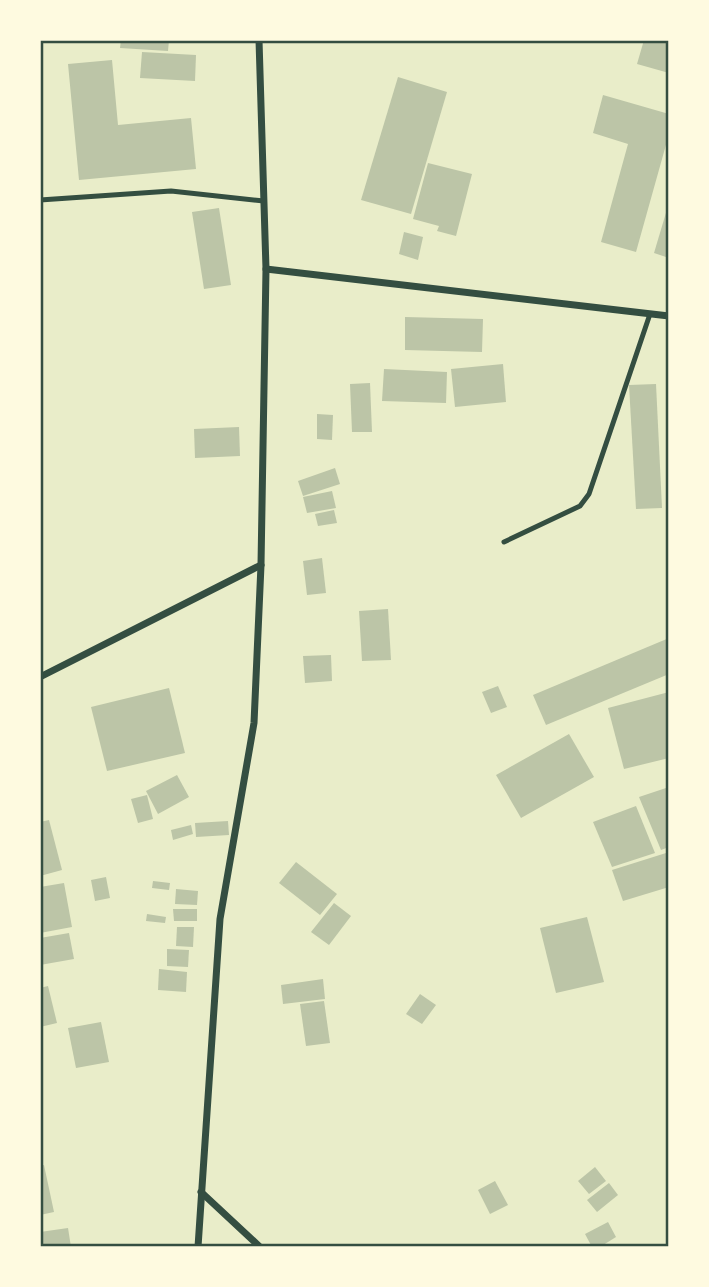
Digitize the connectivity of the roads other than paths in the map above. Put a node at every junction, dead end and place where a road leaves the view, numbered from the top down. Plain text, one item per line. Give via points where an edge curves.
1 (259, 40) edge
2 (40, 200) edge
3 (264, 201) junction
4 (266, 270) junction
5 (650, 314) junction
6 (669, 317) edge
7 (504, 542) dead end
8 (261, 565) junction
9 (40, 677) edge
10 (201, 1192) junction
11 (198, 1247) edge
12 (260, 1247) edge

1 - 3 street
2 - 3 lane via 171,191
3 - 4 street
4 - 5 street
4 - 8 street
5 - 6 street
5 - 7 lane via 589,494 580,506
8 - 9 street
8 - 10 street via 254,723 220,919
10 - 11 street
10 - 12 street

